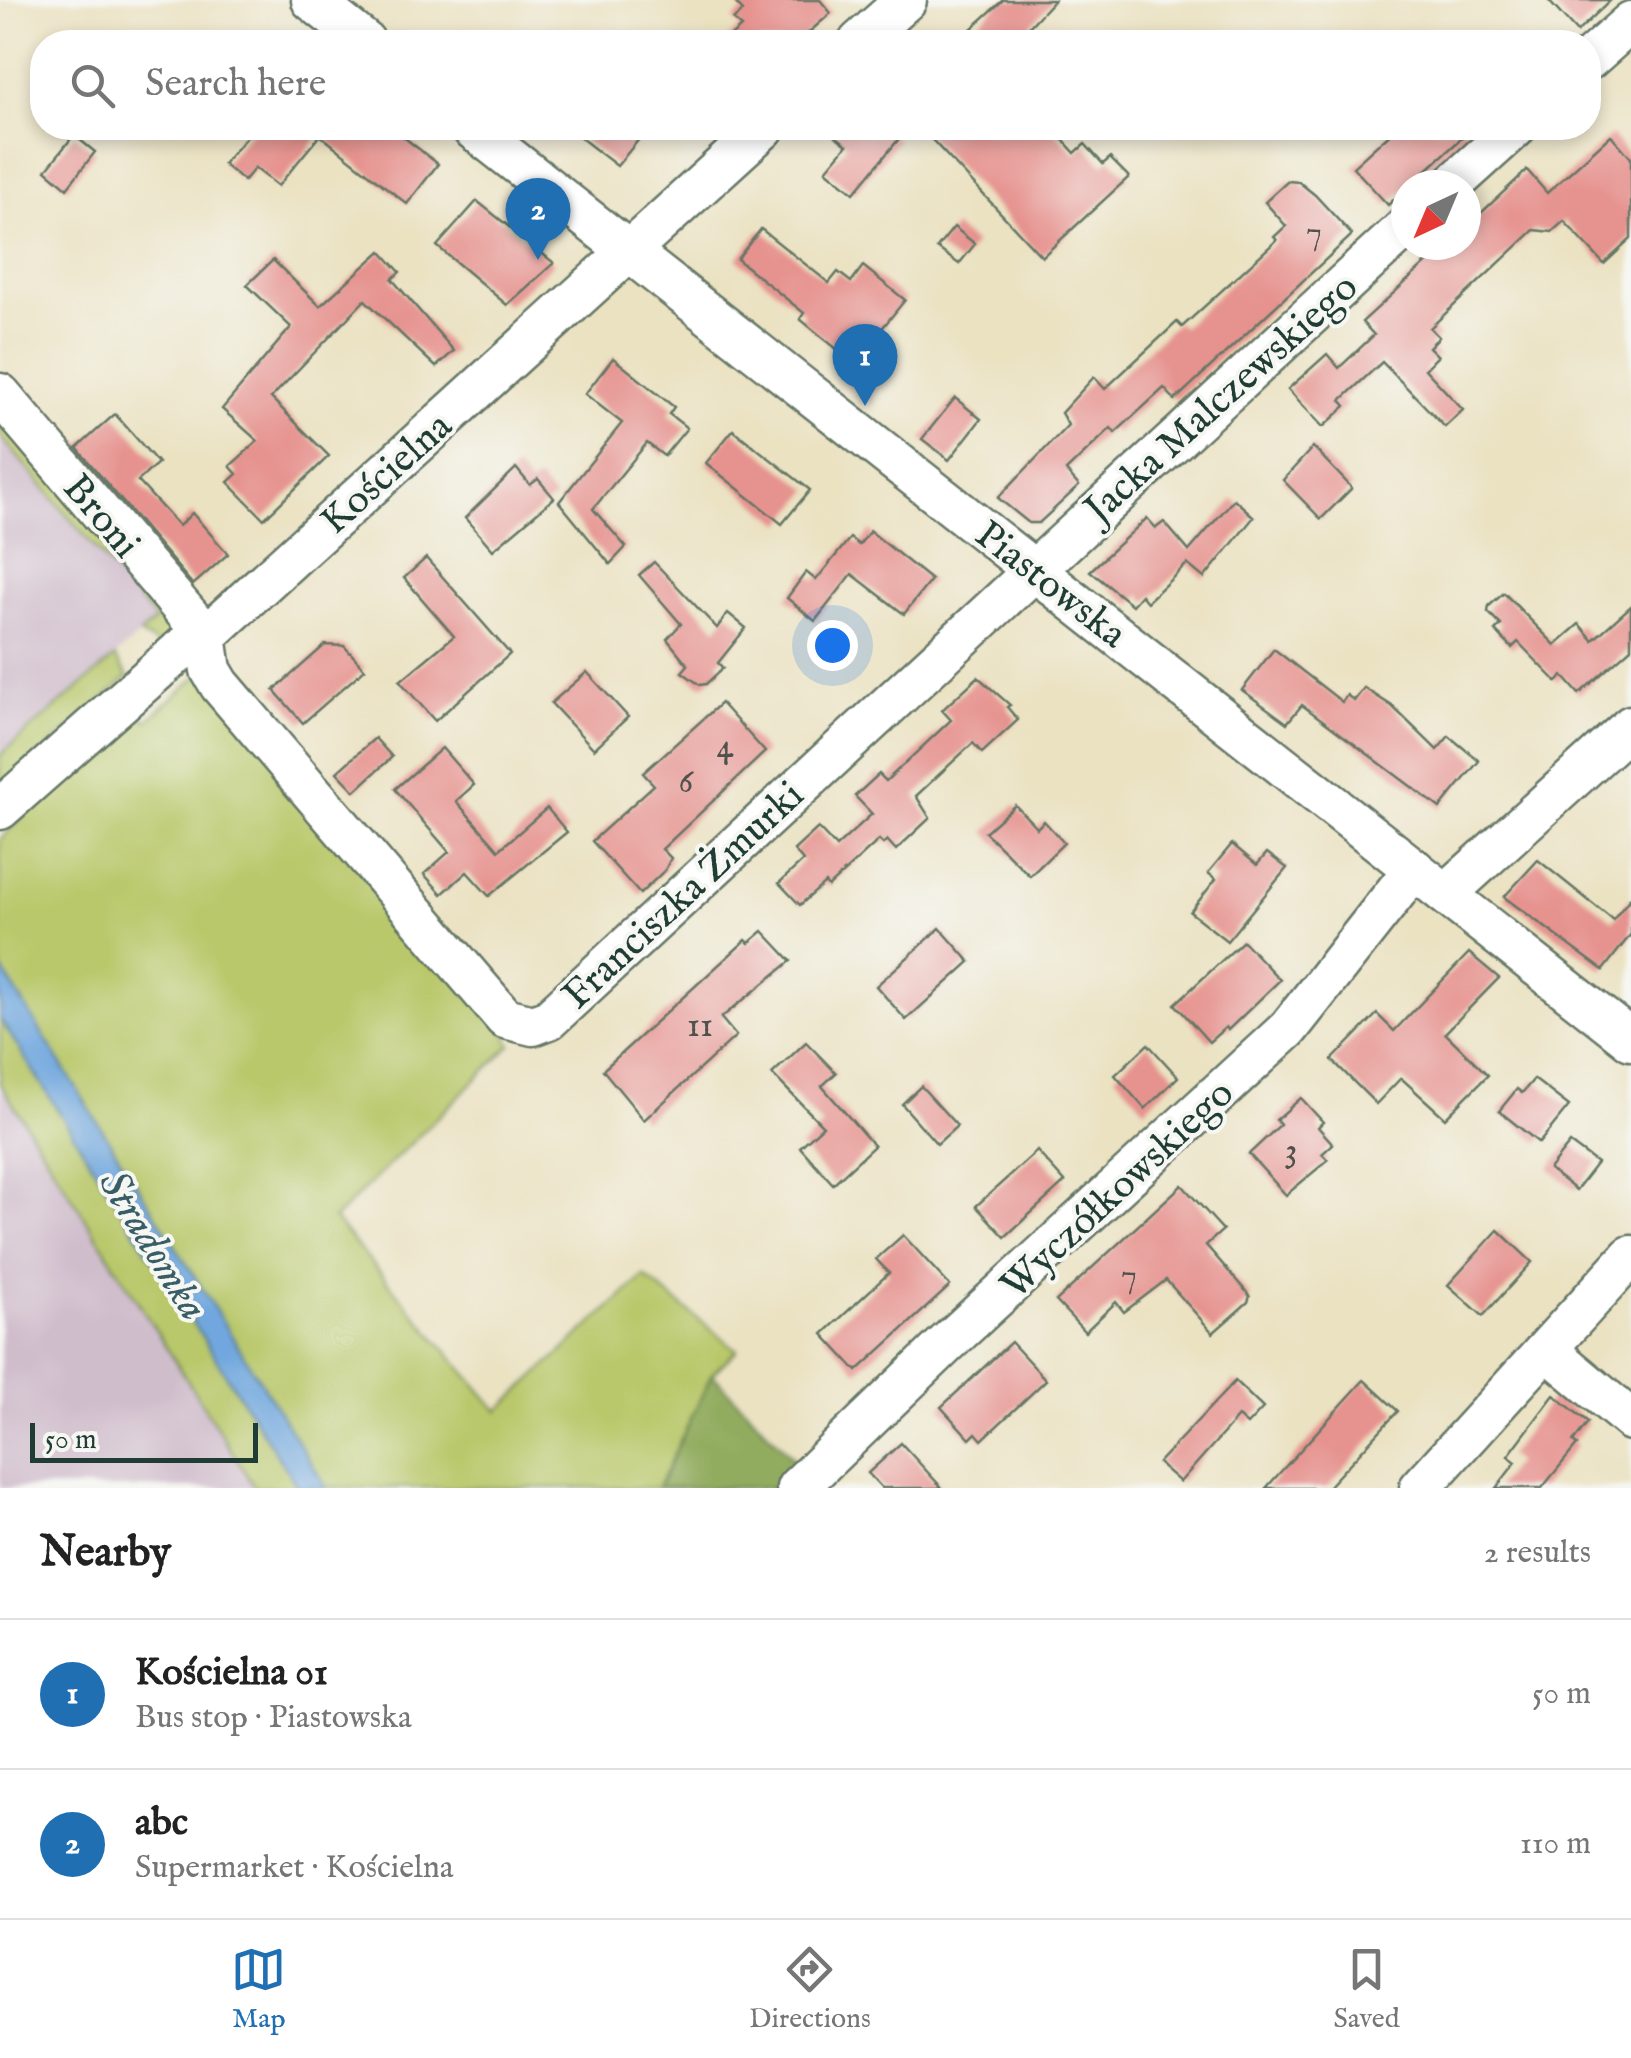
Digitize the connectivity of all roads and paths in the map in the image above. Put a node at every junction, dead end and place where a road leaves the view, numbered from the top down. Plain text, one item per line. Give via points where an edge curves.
1 (312, 0) edge
2 (906, 0) edge
3 (1631, 22) edge
4 (350, 30) edge
5 (872, 30) edge
6 (1601, 49) edge
7 (487, 140) edge
8 (751, 140) edge
9 (1502, 140) edge
10 (1469, 170) edge
11 (1391, 241) edge
12 (627, 251) junction
13 (0, 394) edge
14 (1033, 567) junction
15 (206, 636) junction
16 (1631, 726) edge
17 (0, 809) edge
18 (1414, 868) junction
19 (1446, 894) junction
20 (1631, 1040) edge
21 (1631, 1256) edge
22 (1547, 1350) junction
23 (1631, 1420) edge
24 (797, 1488) edge
25 (1420, 1488) edge

1 - 4 street
2 - 5 street
3 - 6 street
7 - 12 street, Piastowska
8 - 12 street, Kościelna
9 - 10 street
11 - 14 street, Jacka Malczewskiego
12 - 14 street, Piastowska
12 - 15 street, Kościelna
13 - 15 street, Broni
14 - 15 street, Franciszka Żmurki via 549,1019 533,1026 505,1018 220,686
14 - 18 street, Piastowska
15 - 17 street, Kościelna via 185,646
16 - 19 street
18 - 19 street, Piastowska
18 - 24 street, Wyczółkowskiego via 1288,1029
19 - 20 street, Piastowska
21 - 22 street
22 - 23 street
22 - 25 street

